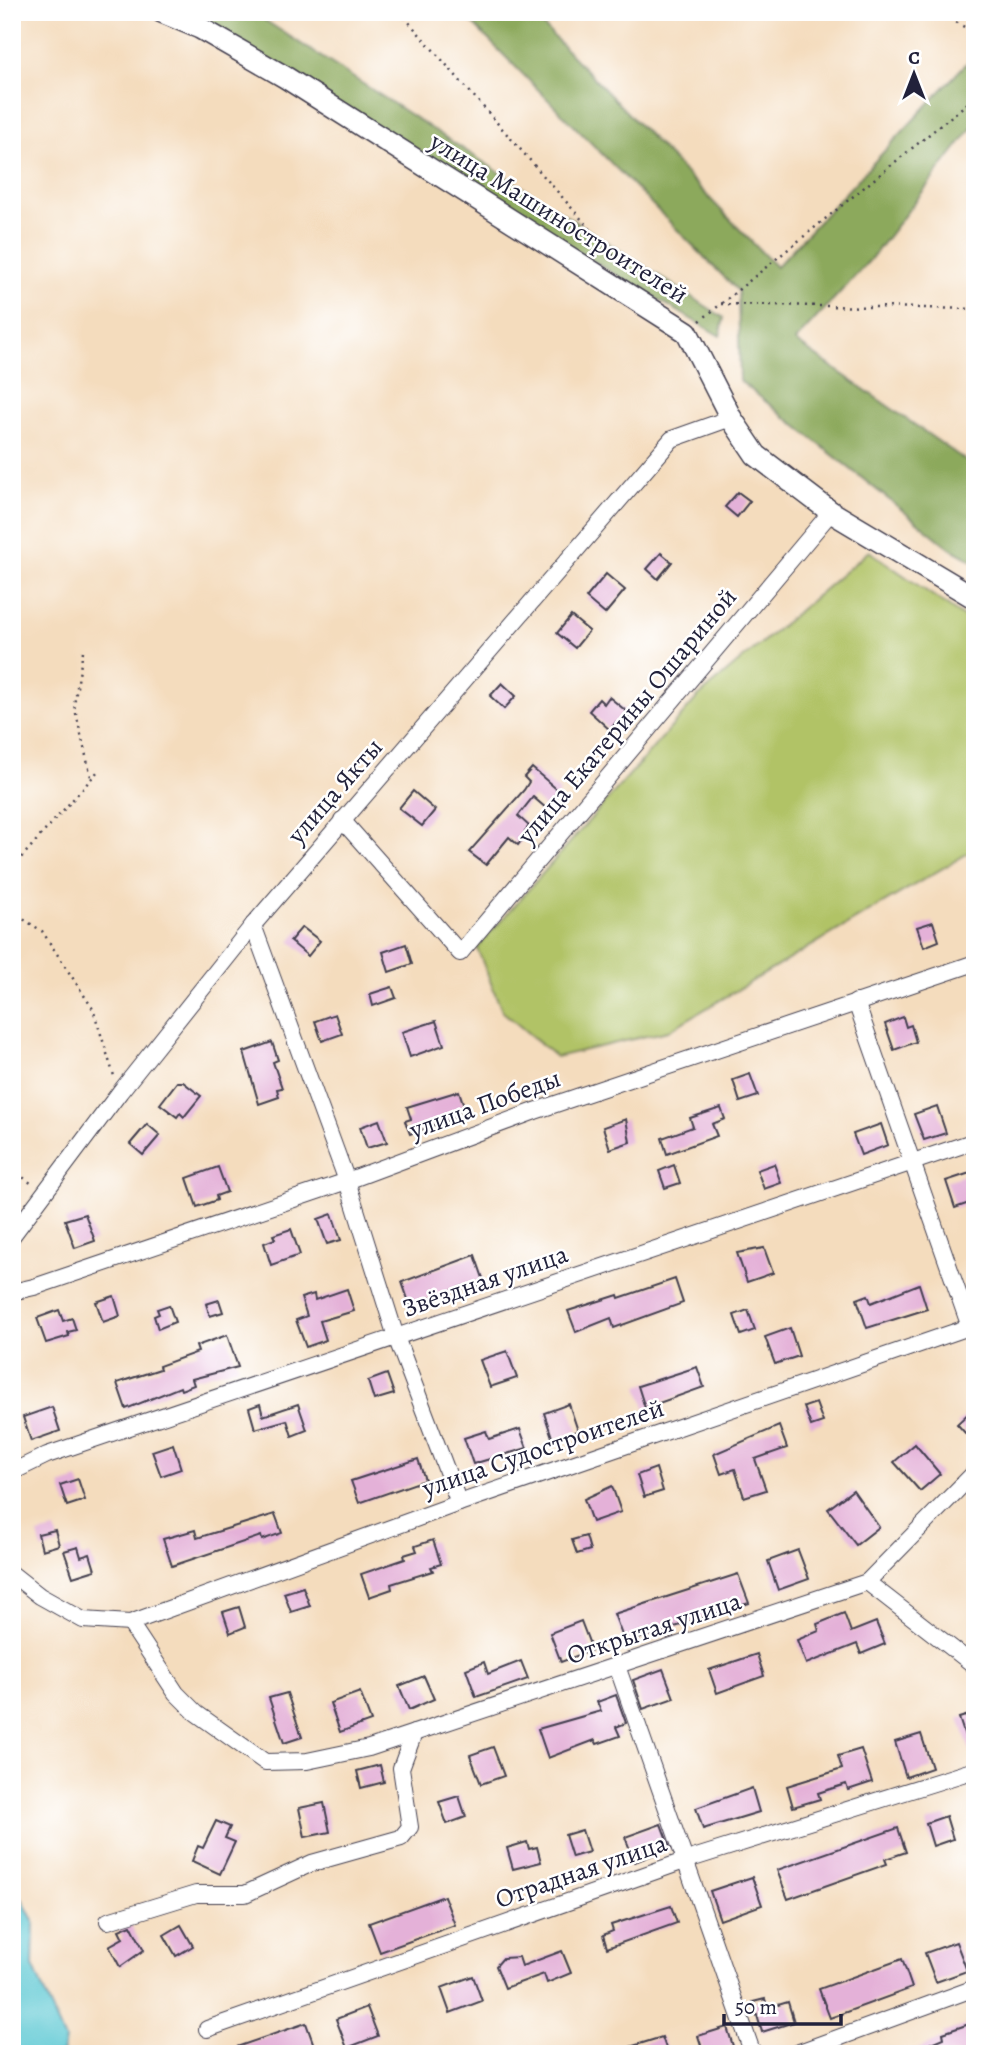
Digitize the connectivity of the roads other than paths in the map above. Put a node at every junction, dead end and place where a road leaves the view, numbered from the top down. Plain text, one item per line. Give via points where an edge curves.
1 (162, 12) edge
2 (731, 418) junction
3 (831, 512) junction
4 (975, 598) edge
5 (342, 820) junction
6 (253, 925) junction
7 (975, 963) edge
8 (856, 1002) junction
9 (975, 1141) edge
10 (910, 1163) junction
11 (347, 1181) junction
12 (12, 1236) edge
13 (12, 1292) edge
14 (973, 1327) edge
15 (396, 1337) junction
16 (12, 1472) edge
17 (975, 1472) edge
18 (458, 1503) junction
19 (12, 1574) edge
20 (867, 1582) junction
21 (130, 1623) junction
22 (617, 1666) junction
23 (975, 1666) edge
24 (414, 1733) junction
25 (975, 1770) edge
26 (687, 1860) junction
27 (108, 1921) dead end
28 (975, 1988) edge
29 (207, 2029) dead end
30 (753, 2054) edge
31 (794, 2054) edge

1 - 2 street, улица Машиностроителей via 200,28 285,77 687,332
2 - 3 street, улица Машиностроителей via 756,455
2 - 5 street, улица Якты via 672,439
3 - 4 street, улица Машиностроителей
3 - 5 street, улица Екатерины Ошариной via 460,953
5 - 6 street, улица Якты
6 - 11 street
6 - 12 street, улица Якты
7 - 8 street, улица Победы
8 - 10 street
8 - 11 street, улица Победы via 535,1111
9 - 10 street, Звёздная улица
10 - 14 street
10 - 15 street, Звёздная улица
11 - 13 street, улица Победы
11 - 15 street
14 - 18 street, улица Судостроителей
15 - 16 street, Звёздная улица via 47,1455
15 - 18 street
17 - 20 street, Открытая улица
18 - 21 street, улица Судостроителей
19 - 21 street via 83,1620
20 - 22 street, Открытая улица
20 - 23 street
21 - 24 street, Открытая улица via 176,1693 195,1713 265,1762 307,1761
22 - 24 street, Открытая улица
22 - 26 street
24 - 27 street via 401,1768 410,1827 401,1838 312,1863 245,1894 195,1894
25 - 26 street, Отрадная улица
26 - 29 street, Отрадная улица
26 - 30 street
28 - 31 street

